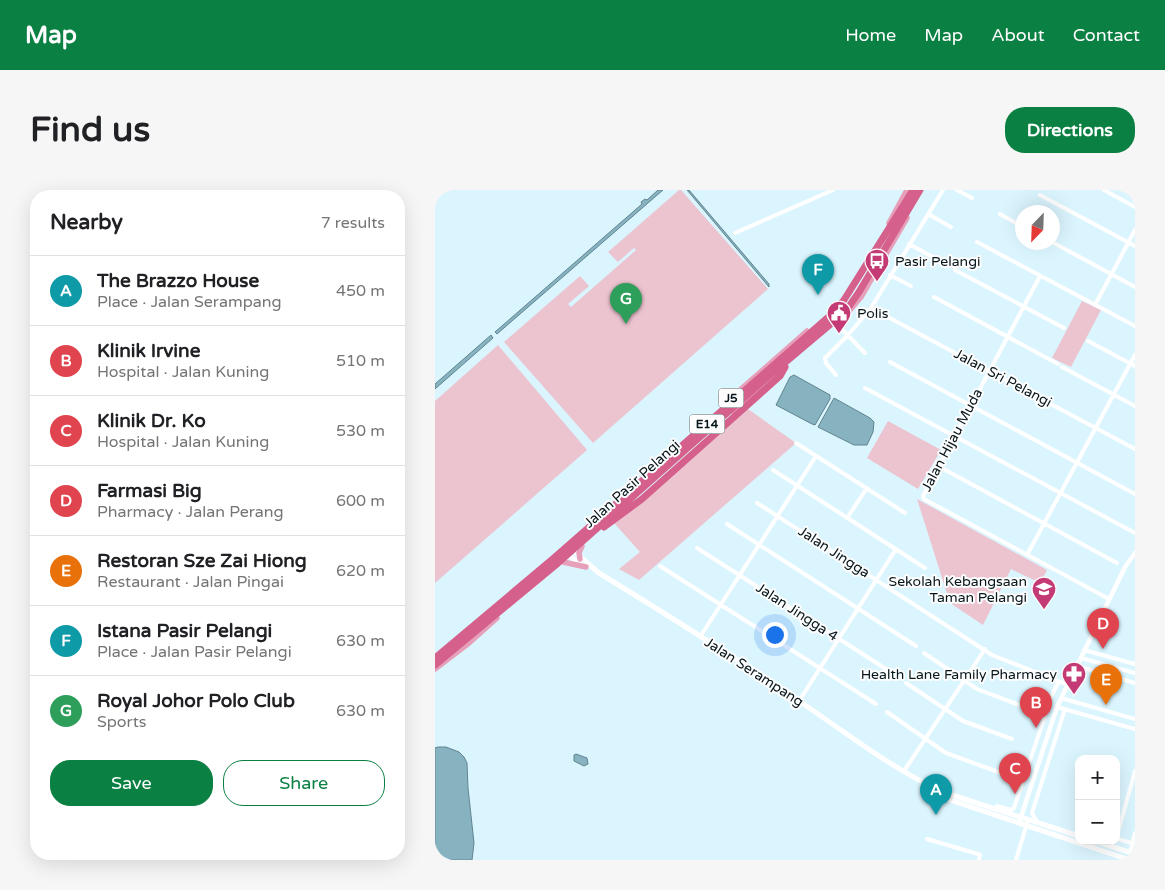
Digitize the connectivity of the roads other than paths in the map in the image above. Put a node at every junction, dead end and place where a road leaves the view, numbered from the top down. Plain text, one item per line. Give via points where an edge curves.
1 (833, 190) edge
2 (907, 190) edge
3 (913, 190) edge
4 (922, 190) edge
5 (943, 190) edge
6 (957, 190) edge
7 (1104, 190) edge
8 (1040, 195) dead end
9 (971, 198) dead end
10 (1135, 207) edge
11 (928, 214) junction
12 (1000, 214) dead end
13 (1015, 222) edge
14 (951, 227) dead end
15 (1135, 230) edge
16 (735, 233) dead end
17 (977, 242) dead end
18 (1128, 243) junction
19 (909, 244) junction
20 (1060, 246) edge
21 (1135, 246) edge
22 (931, 256) dead end
23 (955, 270) dead end
24 (1111, 274) junction
25 (891, 275) junction
26 (1040, 276) junction
27 (911, 286) dead end
28 (1135, 287) edge
29 (934, 298) dead end
30 (1095, 305) junction
31 (1024, 307) junction
32 (871, 308) junction
33 (827, 314) junction
34 (836, 324) junction
35 (1135, 326) edge
36 (1064, 328) dead end
37 (848, 335) junction
38 (1007, 337) junction
39 (1087, 341) dead end
40 (865, 353) dead end
41 (1135, 355) edge
42 (890, 362) dead end
43 (1058, 364) dead end
44 (1130, 364) junction
45 (1135, 366) edge
46 (785, 367) junction
47 (1063, 367) dead end
48 (989, 371) junction
49 (836, 375) dead end
50 (865, 388) dead end
51 (1114, 394) junction
52 (971, 405) junction
53 (1135, 406) edge
54 (1096, 428) junction
55 (954, 436) junction
56 (796, 443) dead end
57 (1135, 449) edge
58 (816, 456) junction
59 (1077, 463) junction
60 (938, 466) junction
61 (773, 470) dead end
62 (797, 486) junction
63 (867, 488) junction
64 (1061, 493) junction
65 (1135, 494) edge
66 (757, 503) dead end
67 (905, 513) dead end
68 (777, 516) junction
69 (847, 518) junction
70 (727, 524) dead end
71 (1044, 524) junction
72 (595, 531) junction
73 (1135, 533) edge
74 (759, 545) junction
75 (582, 546) junction
76 (565, 547) junction
77 (697, 548) dead end
78 (896, 549) junction
79 (1135, 553) edge
80 (572, 555) junction
81 (1027, 555) junction
82 (580, 559) junction
83 (563, 562) junction
84 (1117, 563) dead end
85 (660, 566) dead end
86 (587, 568) junction
87 (925, 568) dead end
88 (599, 573) junction
89 (739, 575) junction
90 (877, 579) junction
91 (1109, 599) junction
92 (721, 604) junction
93 (858, 608) junction
94 (699, 637) junction
95 (839, 638) junction
96 (916, 646) dead end
97 (985, 649) junction
98 (1084, 650) junction
99 (924, 653) dead end
100 (435, 656) edge
101 (1081, 658) junction
102 (1135, 664) edge
103 (435, 665) edge
104 (1077, 666) junction
105 (820, 668) junction
106 (435, 669) edge
107 (1133, 673) edge
108 (897, 676) dead end
109 (965, 681) junction
110 (1059, 681) junction
111 (1129, 681) junction
112 (906, 683) dead end
113 (1135, 683) edge
114 (1068, 685) junction
115 (1061, 698) junction
116 (799, 700) junction
117 (876, 704) dead end
118 (1023, 706) dead end
119 (1057, 707) junction
120 (946, 709) junction
121 (1065, 709) junction
122 (887, 712) dead end
123 (1119, 715) junction
124 (1135, 719) edge
125 (1042, 723) junction
126 (1117, 723) junction
127 (1050, 726) junction
128 (1135, 728) edge
129 (926, 739) junction
130 (1012, 739) dead end
131 (1030, 763) junction
132 (1037, 766) junction
133 (1046, 769) junction
134 (1135, 771) edge
135 (906, 772) junction
136 (1001, 773) dead end
137 (997, 806) dead end
138 (1020, 820) junction
139 (1027, 823) junction
140 (1037, 823) junction
141 (1135, 833) edge
142 (1075, 835) edge
143 (927, 839) dead end
144 (1134, 844) edge
145 (1108, 845) edge
146 (1135, 853) edge
147 (979, 860) edge
148 (1016, 860) edge
149 (1130, 860) edge

1 - 16 street
2 - 33 main road, Jalan Pasir Pelangi / J5 via 847,293
3 - 100 highway, E14 via 844,300 831,314 554,558
4 - 34 main road, Jalan Pasir Pelangi / J5 via 861,297
4 - 72 highway, E14 via 846,310
5 - 11 street
6 - 9 street
7 - 10 street
8 - 18 street
11 - 14 street
11 - 19 street
12 - 13 street
15 - 18 street
17 - 26 street
18 - 21 street
18 - 24 street
19 - 22 street
19 - 25 street
20 - 24 street
23 - 31 street
24 - 28 street
24 - 30 street
25 - 27 street
25 - 32 street
26 - 30 street
26 - 31 street, Jalan Hijau Muda
29 - 38 street
30 - 35 street
31 - 36 street
31 - 38 street, Jalan Hijau Muda
32 - 37 street
32 - 48 street, Jalan Sri Pelangi
33 - 34 street
33 - 76 main road, Jalan Pasir Pelangi / J5
34 - 37 street
34 - 46 main road, Jalan Pasir Pelangi / J5
37 - 40 street
37 - 49 street via 825,358 825,363
38 - 43 street
38 - 48 street, Jalan Hijau Muda
39 - 44 street
41 - 44 street
42 - 52 street
44 - 45 street
44 - 51 street
46 - 72 highway via 780,376 642,499 607,526
46 - 75 main road, Jalan Pasir Pelangi / J5
47 - 51 street
48 - 52 street, Jalan Hijau Muda
48 - 54 street, Jalan Sri Pelangi
50 - 55 street
51 - 53 street
51 - 54 street
52 - 55 street, Jalan Hijau Muda
52 - 59 street
54 - 57 street, Jalan Sri Pelangi
54 - 59 street
55 - 60 street, Jalan Hijau Muda
55 - 64 street
56 - 58 street
58 - 62 street
58 - 63 street
59 - 64 street
59 - 65 street
60 - 71 street
60 - 81 street, Jalan Hijau Muda via 923,492 924,499
61 - 62 street
62 - 68 street
62 - 69 street
63 - 67 street
63 - 69 street
64 - 71 street
64 - 73 street
66 - 68 street, Jalan Jingga
68 - 74 street
68 - 90 street, Jalan Jingga
69 - 78 street
70 - 74 street
71 - 81 street
71 - 84 street
72 - 103 highway, E14
74 - 89 street
74 - 93 street
75 - 80 main road, Jalan Pasir Pelangi / J5
75 - 82 main road
76 - 80 main road, Jalan Serampang
76 - 100 main road, Jalan Pasir Pelangi / J5
77 - 89 street, Jalan Jingga 4
78 - 87 street
78 - 90 street
79 - 91 street
80 - 82 main road, Jalan Serampang
80 - 83 main road, Jalan Pasir Pelangi / J5
80 - 86 main road, Jalan Serampang
81 - 91 street, Jalan Hijau Muda
82 - 88 main road, Jalan Serampang
83 - 86 main road
83 - 106 main road, Jalan Pasir Pelangi / J5
85 - 92 street
86 - 88 main road, Jalan Serampang
88 - 94 main road, Jalan Serampang
89 - 92 street
89 - 95 street, Jalan Jingga 4
90 - 93 street
90 - 97 street, Jalan Jingga
91 - 98 street
92 - 94 street
92 - 105 street
93 - 95 street
93 - 96 street
94 - 116 main road, Jalan Serampang
95 - 105 street
95 - 108 street, Jalan Jingga 4
97 - 109 street
97 - 110 street, Jalan Jingga via 997,657
98 - 101 street
98 - 102 street
99 - 109 street
101 - 104 street
101 - 107 street
104 - 111 street
104 - 114 street
105 - 116 street
105 - 117 street
107 - 111 street
109 - 118 street
109 - 120 street
110 - 114 street, Jalan Jingga
110 - 125 street
111 - 113 street
112 - 120 street
114 - 115 street
115 - 119 street
115 - 123 street
116 - 135 main road, Jalan Serampang
119 - 121 street
119 - 127 street
120 - 129 street
120 - 130 street via 967,723
121 - 126 street
121 - 133 street
122 - 129 street
123 - 124 street
123 - 126 street
125 - 127 street
125 - 131 street
126 - 128 street
127 - 132 street
129 - 135 street
129 - 136 street via 953,756
131 - 132 street
131 - 137 street via 1015,808
132 - 133 street
132 - 138 street
133 - 140 street via 1032,813
134 - 144 street via 1117,836
135 - 138 main road, Jalan Serampang via 934,794
138 - 139 main road, Jalan Serampang
139 - 140 main road, Jalan Serampang
139 - 148 street
139 - 149 main road, Jalan Serampang
140 - 142 main road, Jalan Serampang
141 - 144 street
143 - 147 street via 979,854
144 - 146 street via 1131,850
145 - 146 main road

